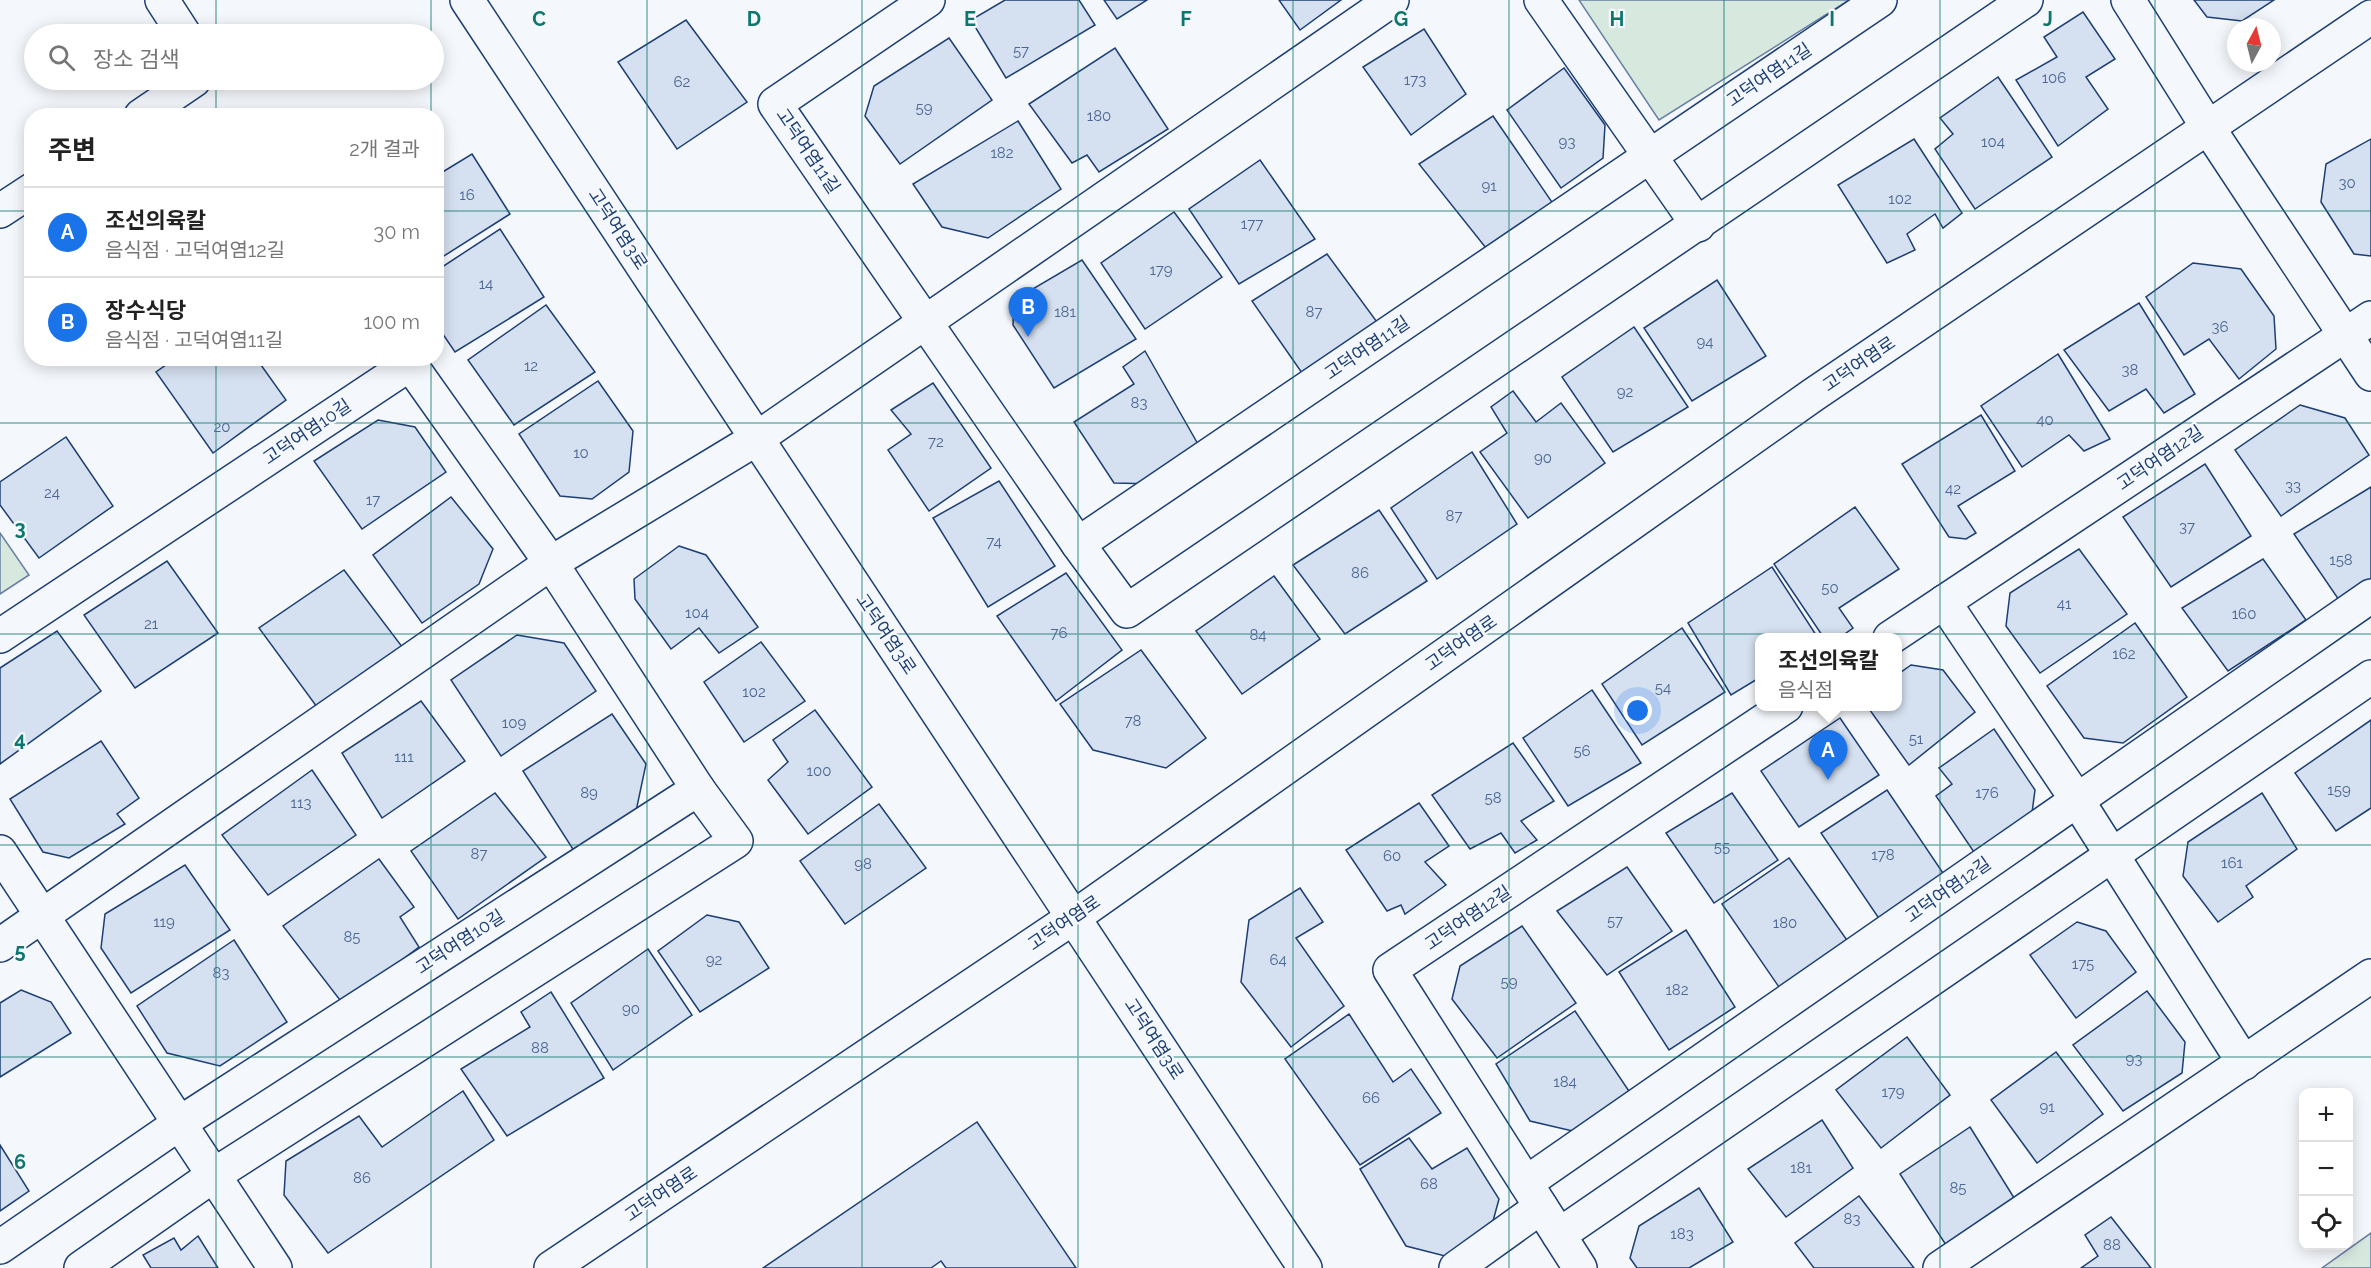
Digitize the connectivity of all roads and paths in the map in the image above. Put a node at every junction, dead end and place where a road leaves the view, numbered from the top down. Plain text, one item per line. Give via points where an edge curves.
1 (162, 0) edge
2 (467, 0) edge
3 (928, 0) edge
4 (1392, 0) edge
5 (1541, 0) edge
6 (1880, 0) edge
7 (2026, 0) edge
8 (2128, 0) edge
9 (2371, 17) edge
10 (178, 24) edge
11 (179, 90) edge
12 (153, 108) edge
13 (2207, 126) junction
14 (1650, 156) junction
15 (24, 195) edge
16 (0, 211) edge
17 (1698, 225) junction
18 (2371, 318) edge
19 (925, 321) junction
20 (2344, 336) junction
21 (407, 366) edge
22 (411, 366) edge
23 (2371, 374) edge
24 (756, 439) junction
25 (1077, 544) junction
26 (551, 563) junction
27 (2371, 596) edge
28 (1944, 602) junction
29 (1898, 633) edge
30 (0, 636) edge
31 (2371, 677) edge
32 (1778, 711) edge
33 (698, 789) junction
34 (2077, 800) junction
35 (0, 852) edge
36 (2111, 855) junction
37 (43, 916) junction
38 (1074, 916) junction
39 (0, 945) edge
40 (2371, 976) edge
41 (2244, 1063) junction
42 (180, 1123) junction
43 (214, 1175) junction
44 (1534, 1195) junction
45 (1559, 1235) junction
46 (0, 1247) edge
47 (81, 1268) edge
48 (275, 1268) edge
49 (551, 1268) edge
50 (1305, 1268) edge
51 (1455, 1268) edge
52 (1580, 1268) edge
53 (1940, 1268) edge

1 - 10 street
2 - 24 street, 고덕여염3로
3 - 19 street, 고덕여염11길 via 775,104
4 - 19 street
5 - 14 street
6 - 14 street, 고덕여염11길
7 - 17 street
8 - 13 street
9 - 13 street, 고덕여염로
11 - 12 street
13 - 20 street
13 - 38 street, 고덕여염로 via 1803,402
14 - 17 street
14 - 25 street, 고덕여염11길
15 - 16 street
17 - 25 street via 1127,610
18 - 20 street, 고덕여염12길
19 - 24 street
19 - 25 street, 고덕여염11길
20 - 23 street
20 - 28 street, 고덕여염12길
21 - 30 street, 고덕여염10길
22 - 26 street, 고덕여염10길
24 - 26 street
24 - 38 street, 고덕여염3로
26 - 33 street, 고덕여염10길
26 - 37 street
27 - 34 street, 고덕여염12길
28 - 29 street, 고덕여염12길
28 - 34 street
31 - 36 street
32 - 44 street, 고덕여염12길 via 1390,970
33 - 42 street, 고덕여염10길
33 - 43 street via 736,841
34 - 36 street
34 - 44 street, 고덕여염12길
35 - 37 street
36 - 41 street
36 - 45 street
37 - 39 street
37 - 42 street
38 - 49 street, 고덕여염로
38 - 50 street, 고덕여염3로
40 - 41 street
41 - 53 street
42 - 43 street
42 - 46 street, 고덕여염10길
43 - 47 street
43 - 48 street
44 - 45 street, 고덕여염12길
44 - 51 street
45 - 52 street, 고덕여염12길

